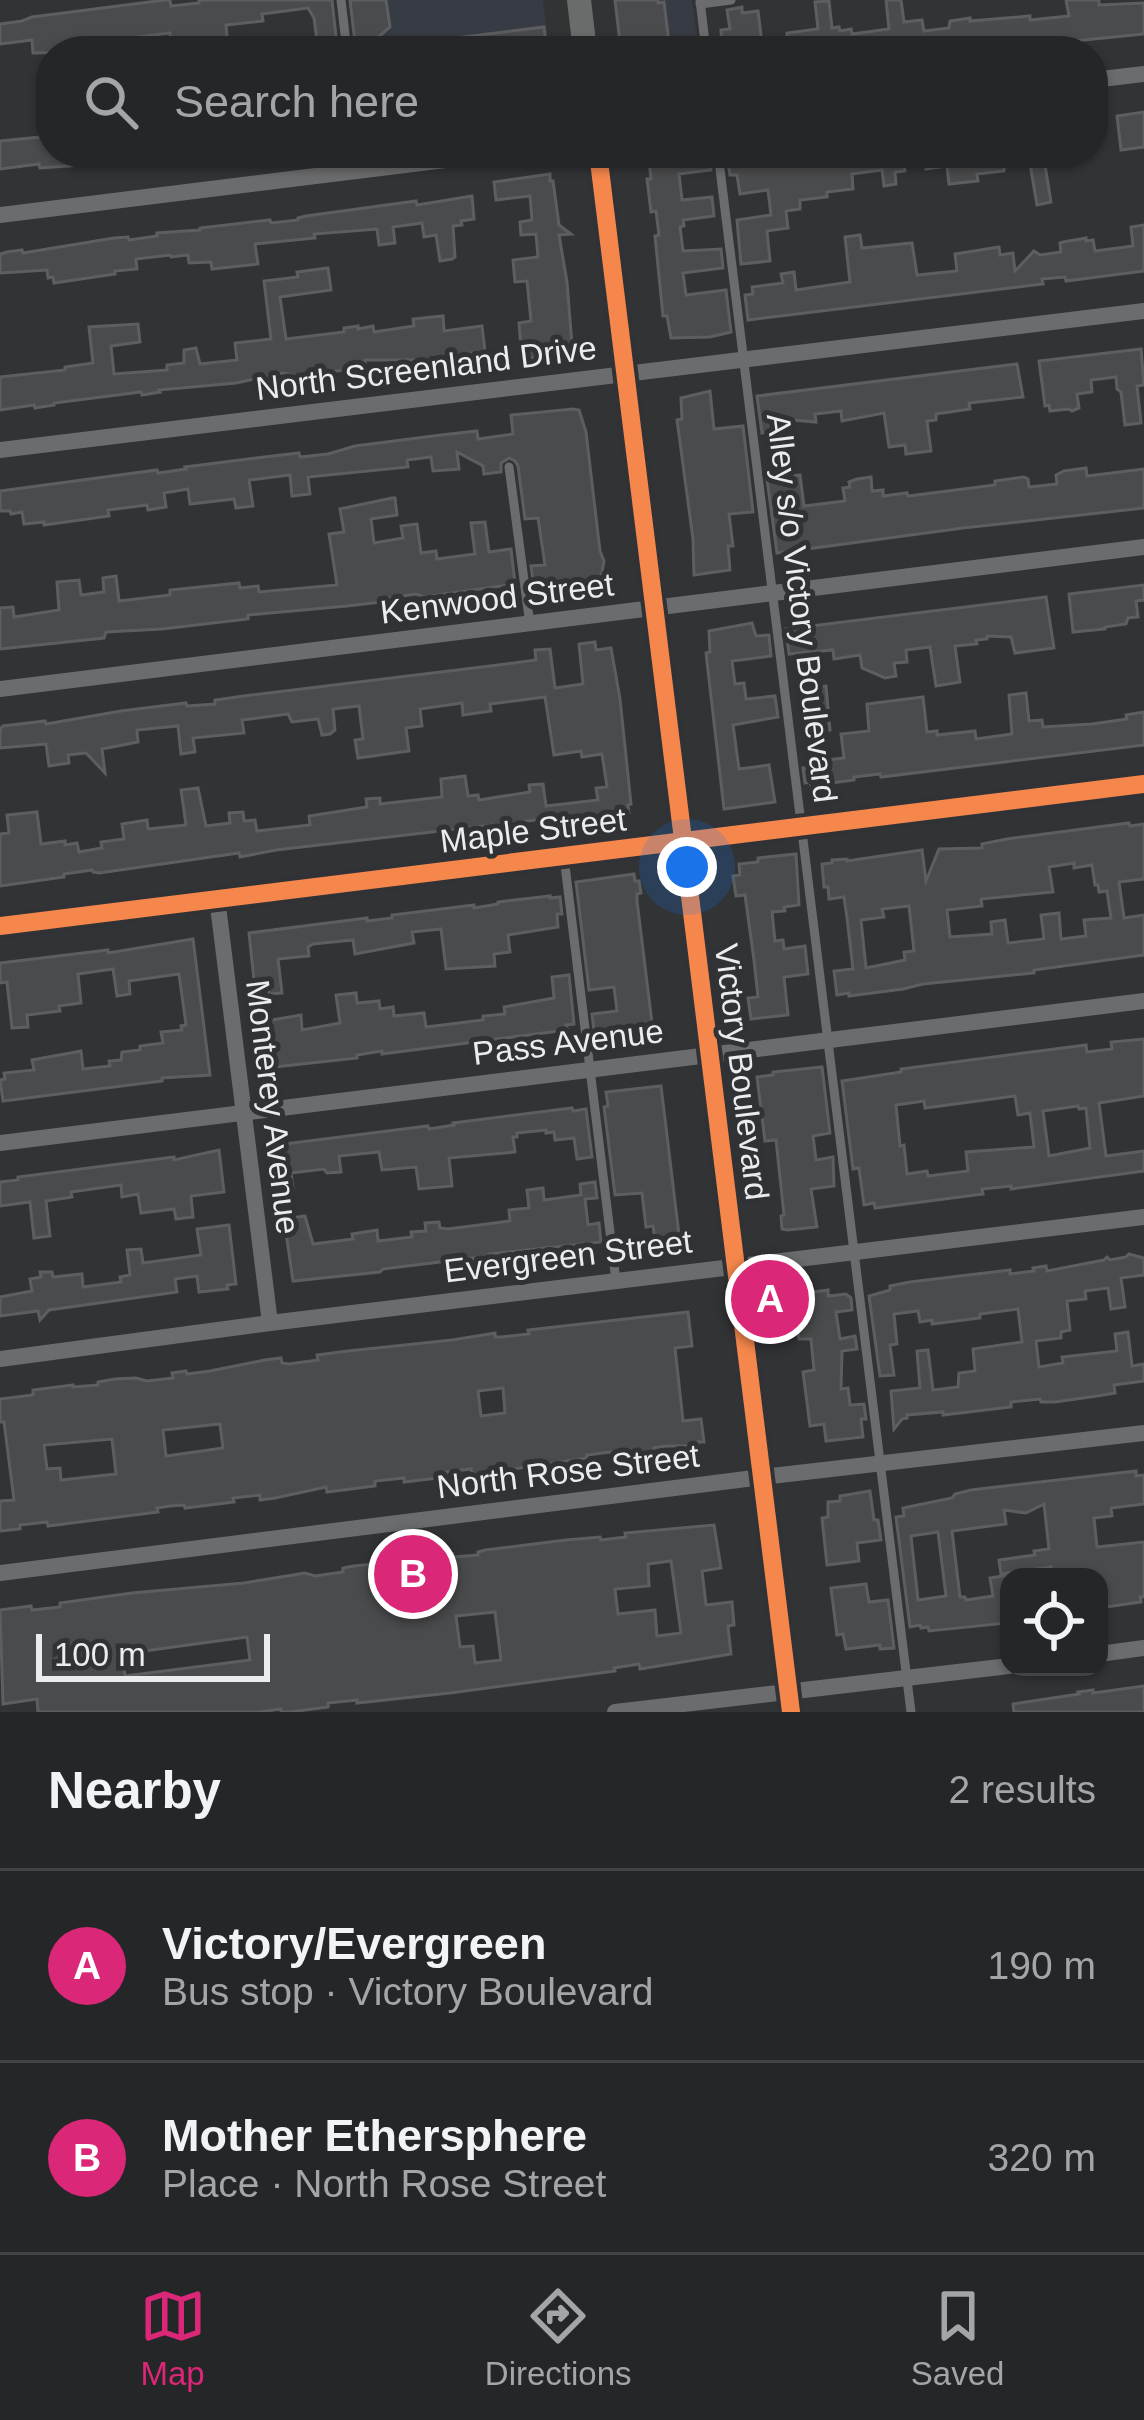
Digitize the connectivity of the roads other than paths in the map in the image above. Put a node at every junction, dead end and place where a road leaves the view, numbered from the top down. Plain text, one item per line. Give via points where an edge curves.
1 (341, 0) edge
2 (579, 0) edge
3 (731, 0) edge
4 (700, 2) edge
5 (345, 36) edge
6 (583, 36) edge
7 (704, 36) edge
8 (1144, 74) edge
9 (1108, 78) edge
10 (319, 168) edge
11 (600, 168) edge
12 (720, 168) edge
13 (0, 215) edge
14 (1144, 311) edge
15 (744, 361) junction
16 (626, 375) junction
17 (0, 450) edge
18 (509, 466) dead end
19 (1144, 548) edge
20 (773, 593) junction
21 (654, 608) junction
22 (530, 625) junction
23 (0, 688) edge
24 (1144, 784) edge
25 (802, 826) junction
26 (683, 842) junction
27 (563, 857) junction
28 (217, 898) junction
29 (0, 926) edge
30 (1144, 1001) edge
31 (829, 1039) junction
32 (709, 1054) junction
33 (590, 1070) junction
34 (243, 1111) junction
35 (0, 1143) edge
36 (1144, 1217) edge
37 (853, 1252) junction
38 (736, 1265) junction
39 (616, 1281) junction
40 (270, 1323) junction
41 (0, 1359) edge
42 (1144, 1433) edge
43 (881, 1466) junction
44 (762, 1477) junction
45 (0, 1573) edge
46 (1144, 1648) edge
47 (1108, 1653) edge
48 (1000, 1667) edge
49 (908, 1679) junction
50 (789, 1701) edge
51 (615, 1712) edge
52 (911, 1712) edge

1 - 5 lane
2 - 6 main road
3 - 4 lane
4 - 7 lane
8 - 9 street
10 - 13 street
11 - 16 main road, Victory Boulevard
12 - 15 lane, Alley s/o Victory Boulevard
14 - 15 street, North Screenland Drive
15 - 16 street, North Screenland Drive
15 - 20 lane, Alley s/o Victory Boulevard
16 - 17 street, North Screenland Drive
16 - 21 main road, Victory Boulevard
18 - 22 lane
19 - 20 street, Kenwood Street
20 - 21 street, Kenwood Street
20 - 25 lane, Alley s/o Victory Boulevard
21 - 22 street, Kenwood Street
21 - 26 main road, Victory Boulevard
22 - 23 street, Kenwood Street
24 - 25 street, Maple Street
25 - 26 street, Maple Street
25 - 31 lane, Alley s/o Victory Boulevard
26 - 27 street, Maple Street
26 - 32 main road, Victory Boulevard
27 - 28 street, Maple Street
27 - 33 lane
28 - 29 street, Maple Street
28 - 34 street, Monterey Avenue
30 - 31 street, Pass Avenue
31 - 32 street, Pass Avenue
31 - 37 lane, Alley s/o Victory Boulevard
32 - 33 street, Pass Avenue
32 - 38 main road, Victory Boulevard
33 - 34 street, Pass Avenue
33 - 39 lane
34 - 35 street, Pass Avenue
34 - 40 street, Monterey Avenue
36 - 37 street, Evergreen Street
37 - 38 street, Evergreen Street
37 - 43 lane, Alley s/o Victory Boulevard
38 - 39 street, Evergreen Street
38 - 44 main road, Victory Boulevard
39 - 40 street, Evergreen Street
40 - 41 street, Evergreen Street
42 - 43 street, North Rose Street
43 - 44 street, North Rose Street
43 - 49 lane, Alley s/o Victory Boulevard
44 - 45 street, North Rose Street
44 - 50 main road, Victory Boulevard
46 - 47 street
48 - 49 street
49 - 50 street
49 - 52 lane, Alley s/o Victory Boulevard
50 - 51 street

